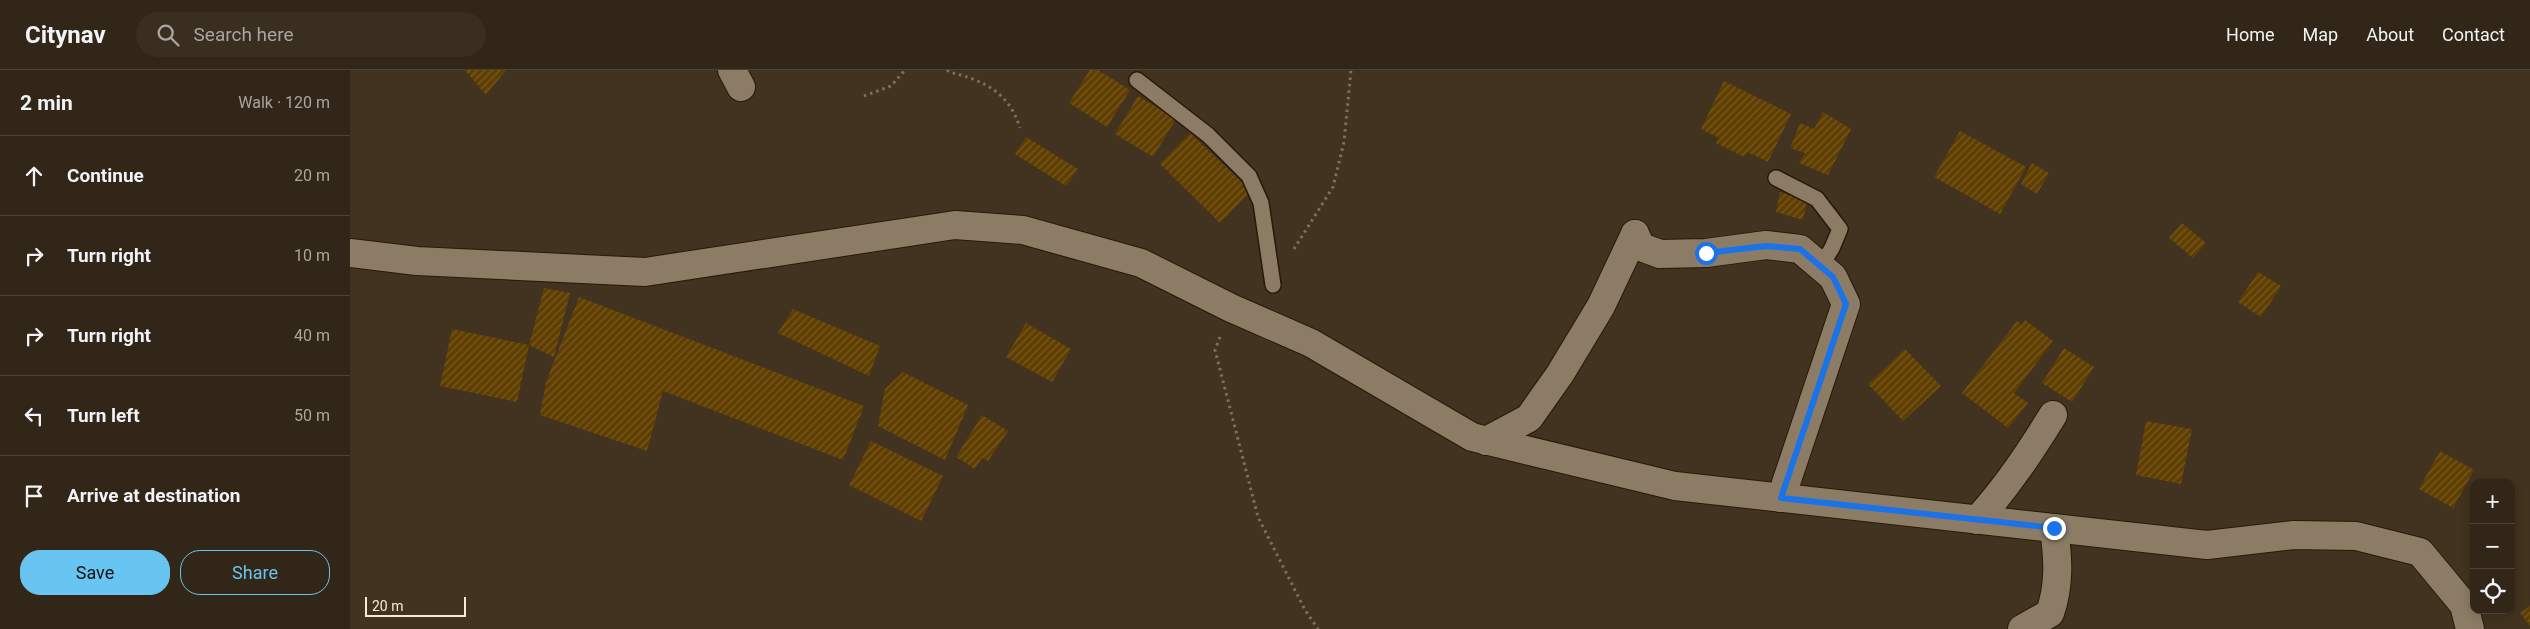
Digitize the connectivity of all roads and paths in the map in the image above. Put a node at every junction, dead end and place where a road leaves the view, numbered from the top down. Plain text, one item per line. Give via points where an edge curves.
1 (905, 70) edge
2 (948, 70) edge
3 (1351, 70) edge
4 (1137, 80) dead end
5 (864, 96) dead end
6 (1020, 128) dead end
7 (1776, 178) dead end
8 (350, 253) edge
9 (1821, 266) junction
10 (1273, 284) joint
11 (1231, 308) junction
12 (2053, 415) dead end
13 (1486, 441) junction
14 (1781, 498) junction
15 (1977, 520) junction
16 (2054, 528) junction
17 (1318, 629) edge
18 (2022, 629) edge
19 (2470, 629) edge

1 - 5 path via 892,86
2 - 6 path via 975,79 1003,96
3 - 10 path via 1344,142 1333,187
4 - 10 lane via 1208,135 1248,176 1261,202
7 - 9 lane via 1817,199 1840,229
8 - 11 street via 417,261 645,272 955,225 1023,230 1141,263
9 - 13 street via 1800,249 1766,246 1660,254 1641,247 1635,234 1601,306 1529,418
9 - 14 street via 1833,277 1846,304
11 - 13 street via 1311,343 1472,438
11 - 17 path via 1215,350 1258,517
12 - 15 street via 2026,459
13 - 14 street via 1675,486
14 - 15 street
15 - 16 street
16 - 18 street via 2058,560 2057,594 2050,613
16 - 19 street via 2207,545 2294,535 2356,536 2420,552 2464,605

